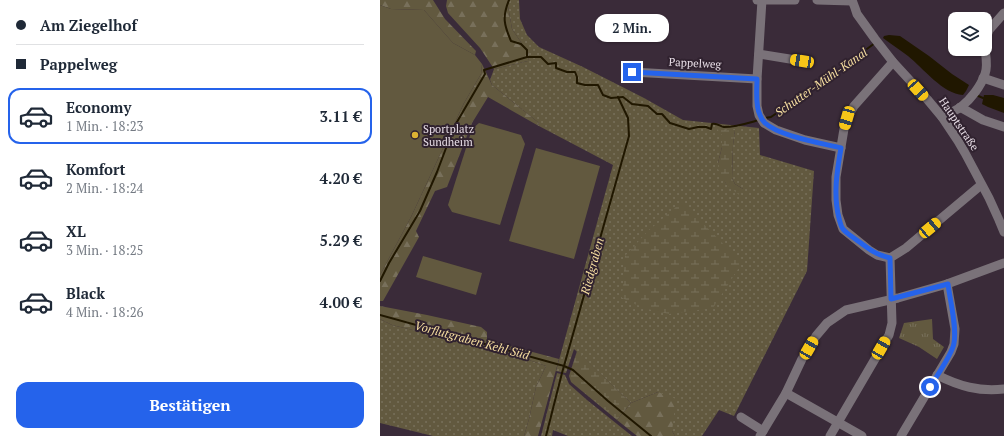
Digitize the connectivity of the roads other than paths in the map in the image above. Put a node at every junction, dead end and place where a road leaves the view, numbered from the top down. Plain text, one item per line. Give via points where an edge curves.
1 (757, 0) edge
2 (762, 0) edge
3 (796, 0) edge
4 (817, 0) edge
5 (852, 0) edge
6 (1004, 13) edge
7 (992, 27) edge
8 (759, 54) junction
9 (986, 56) edge
10 (802, 61) dead end
11 (893, 62) junction
12 (632, 72) dead end
13 (983, 78) junction
14 (757, 79) junction
15 (1004, 84) edge
16 (960, 107) junction
17 (942, 117) junction
18 (1004, 127) edge
19 (841, 148) junction
20 (981, 185) junction
21 (1004, 230) edge
22 (890, 258) junction
23 (1004, 263) edge
24 (948, 284) junction
25 (891, 299) junction
26 (937, 375) junction
27 (1004, 389) edge
28 (786, 393) junction
29 (741, 417) dead end
30 (838, 422) junction
31 (762, 433) edge
32 (830, 436) edge
33 (862, 436) edge
34 (901, 436) edge

1 - 2 street
2 - 3 street
2 - 8 street
4 - 5 street
5 - 11 street, Hauptstraße via 857,14
6 - 7 street
8 - 10 street
8 - 14 street
9 - 13 street
11 - 17 street, Hauptstraße
11 - 19 street via 854,106 847,118
12 - 14 street, Pappelweg
13 - 15 street
13 - 16 street via 978,88
14 - 19 street via 757,106 764,123 805,140
16 - 17 street
16 - 18 street via 983,120
17 - 20 street, Hauptstraße via 965,153
19 - 22 street via 836,177 836,200 843,229 869,250
20 - 21 street, Hauptstraße
20 - 22 street via 906,248
22 - 25 street
23 - 24 street
24 - 25 street
24 - 26 street via 955,330 954,344
25 - 28 street via 846,310 827,323 802,359
25 - 30 street via 892,323 889,335
26 - 27 street via 966,387
26 - 34 street
28 - 30 street
28 - 31 street
29 - 31 street
30 - 32 street
30 - 33 street

